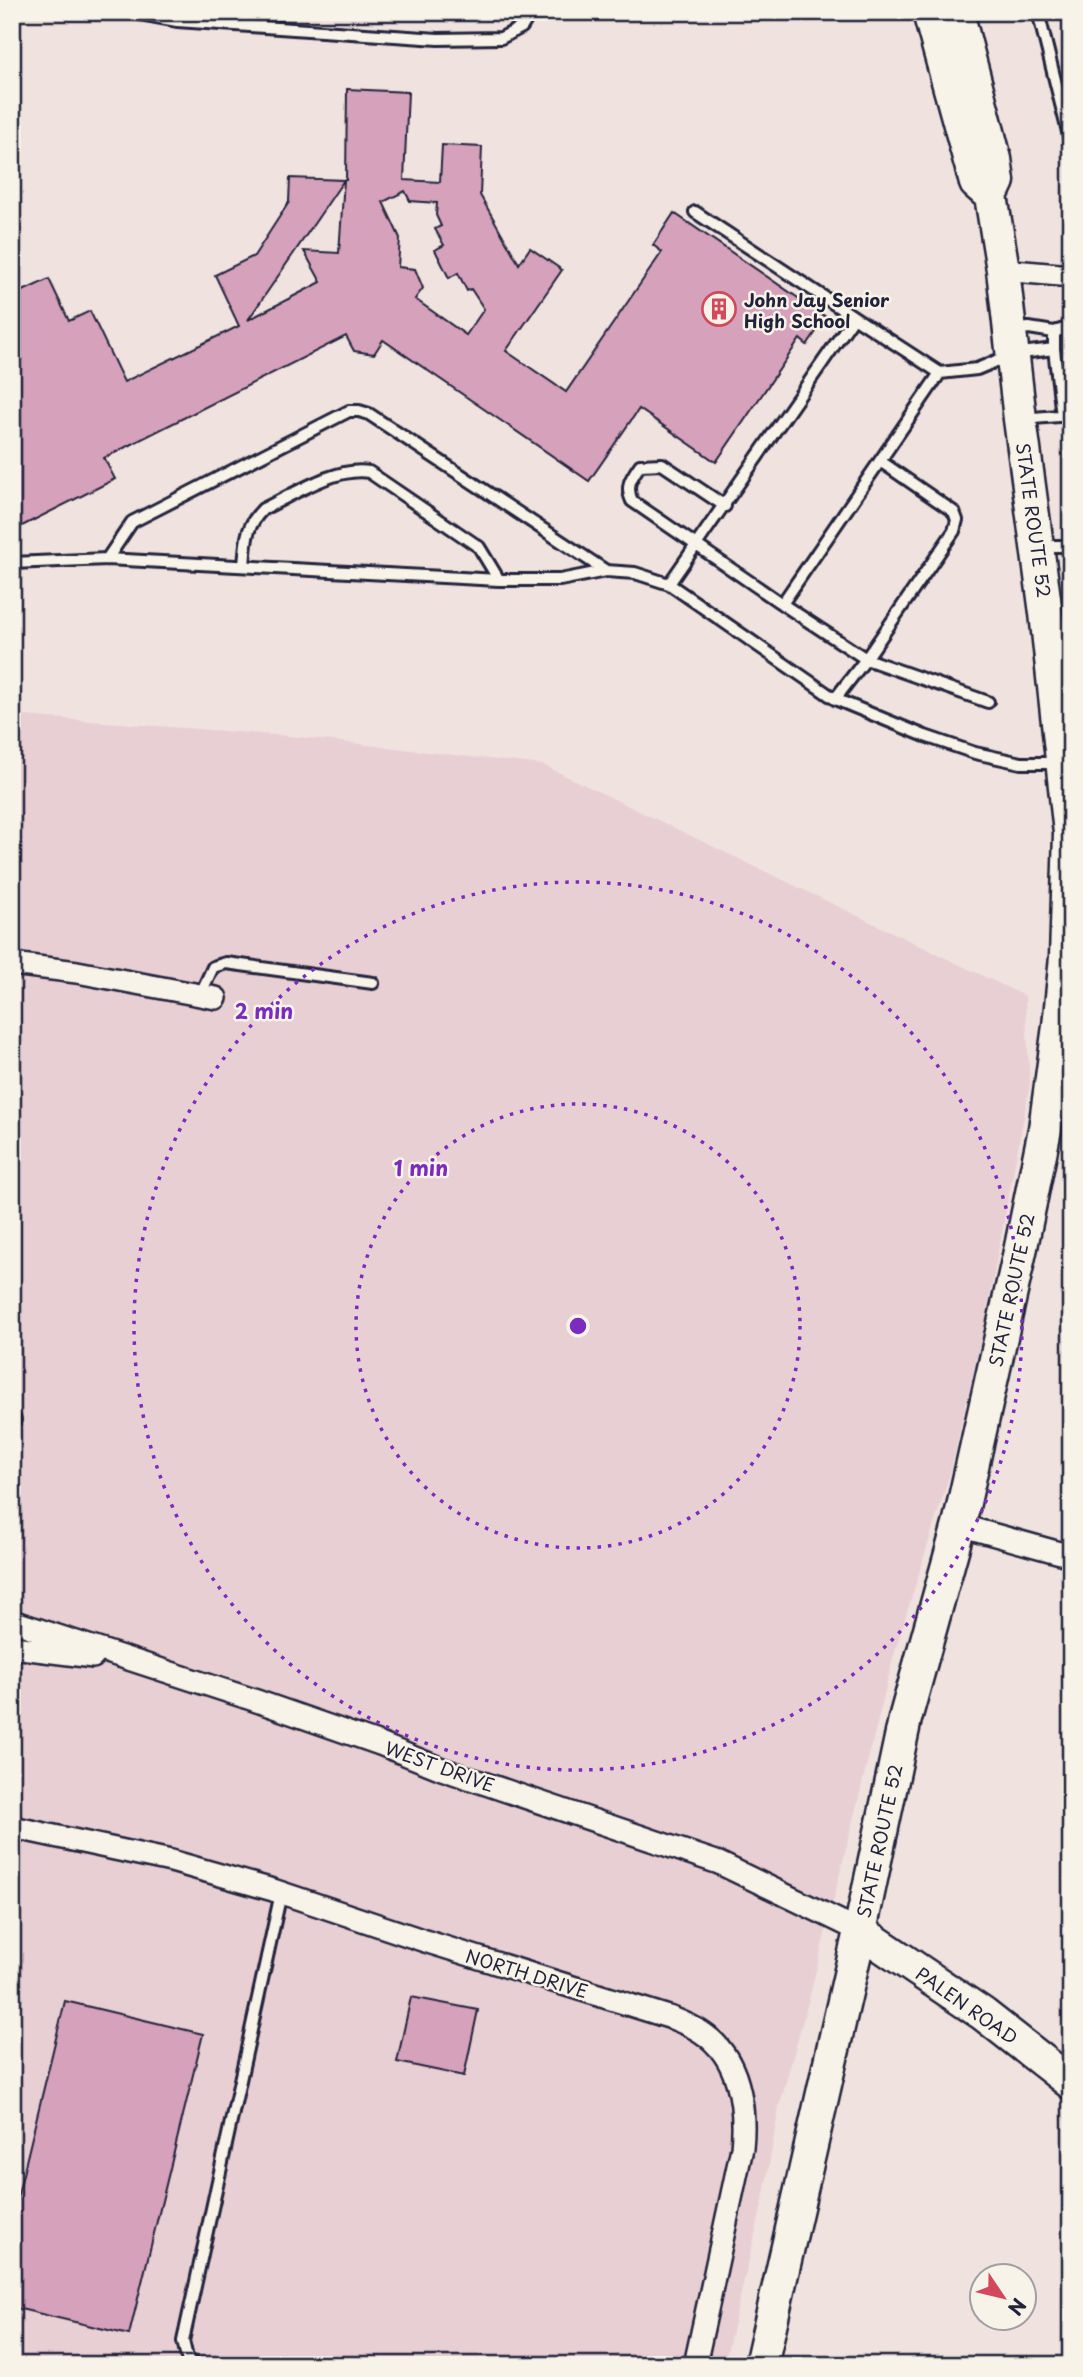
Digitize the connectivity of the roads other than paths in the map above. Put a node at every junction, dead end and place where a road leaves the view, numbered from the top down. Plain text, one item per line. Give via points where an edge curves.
1 (128, 12) edge
2 (531, 12) edge
3 (929, 12) edge
4 (957, 12) edge
5 (1038, 12) edge
6 (1071, 144) edge
7 (991, 196) junction
8 (695, 212) dead end
9 (1003, 270) junction
10 (1071, 276) edge
11 (854, 317) junction
12 (1071, 327) edge
13 (1054, 332) junction
14 (1012, 342) junction
15 (1054, 349) junction
16 (940, 373) junction
17 (1066, 415) edge
18 (1020, 419) junction
19 (880, 461) junction
20 (725, 506) junction
21 (697, 545) junction
22 (1071, 546) edge
23 (1036, 547) junction
24 (107, 559) junction
25 (12, 563) edge
26 (244, 566) junction
27 (606, 571) junction
28 (499, 580) junction
29 (669, 584) junction
30 (782, 604) junction
31 (866, 659) junction
32 (835, 699) junction
33 (988, 702) dead end
34 (1062, 764) junction
35 (1070, 833) edge
36 (12, 964) edge
37 (373, 983) dead end
38 (208, 996) joint
39 (958, 1525) junction
40 (1071, 1556) edge
41 (12, 1621) edge
42 (12, 1650) edge
43 (143, 1663) junction
44 (12, 1827) edge
45 (281, 1893) junction
46 (860, 1931) junction
47 (1071, 2083) edge
48 (201, 2365) edge
49 (695, 2365) edge
50 (761, 2365) edge

1 - 2 lane via 177,21 438,39 501,38 522,27
3 - 7 main road, STATE ROUTE 52 via 976,183
4 - 7 main road, STATE ROUTE 52 via 995,159 998,181
5 - 6 lane
7 - 9 main road, STATE ROUTE 52
8 - 11 lane
9 - 10 street
9 - 14 main road, STATE ROUTE 52
11 - 16 lane
11 - 20 lane
12 - 13 lane
13 - 14 lane via 1029,328
13 - 15 lane
14 - 15 lane
14 - 16 lane via 977,369
14 - 18 main road, STATE ROUTE 52
15 - 17 lane
16 - 19 lane
17 - 18 lane
18 - 23 main road, STATE ROUTE 52
19 - 30 lane
19 - 31 lane via 954,512 957,520 954,531
20 - 21 lane
20 - 21 lane via 662,464 640,465 628,483 632,501
21 - 29 lane
21 - 30 lane
22 - 23 lane
23 - 34 main road, STATE ROUTE 52
24 - 25 lane
24 - 26 lane
24 - 27 lane via 132,522 349,411 359,411
26 - 28 lane
26 - 28 lane via 248,529 263,509 356,469 369,472 480,547
27 - 28 lane via 560,580
27 - 29 lane via 635,573
29 - 32 lane
30 - 31 lane
31 - 32 lane
31 - 33 lane
32 - 34 lane via 975,753 1021,763
34 - 35 main road, STATE ROUTE 52
35 - 39 main road, STATE ROUTE 52 via 1066,957 1045,1129
36 - 38 street
37 - 38 lane via 226,963 213,967
39 - 40 street
39 - 46 main road, STATE ROUTE 52 via 905,1719
41 - 43 street, WEST DRIVE
42 - 43 street
43 - 46 street, WEST DRIVE via 719,1863
44 - 45 street, NORTH DRIVE via 171,1861
45 - 48 lane via 183,2341 188,2362
45 - 49 street, NORTH DRIVE via 672,2018 705,2034 718,2048 738,2084 744,2126
46 - 47 main road, PALEN ROAD via 983,2014
46 - 50 main road, STATE ROUTE 52

